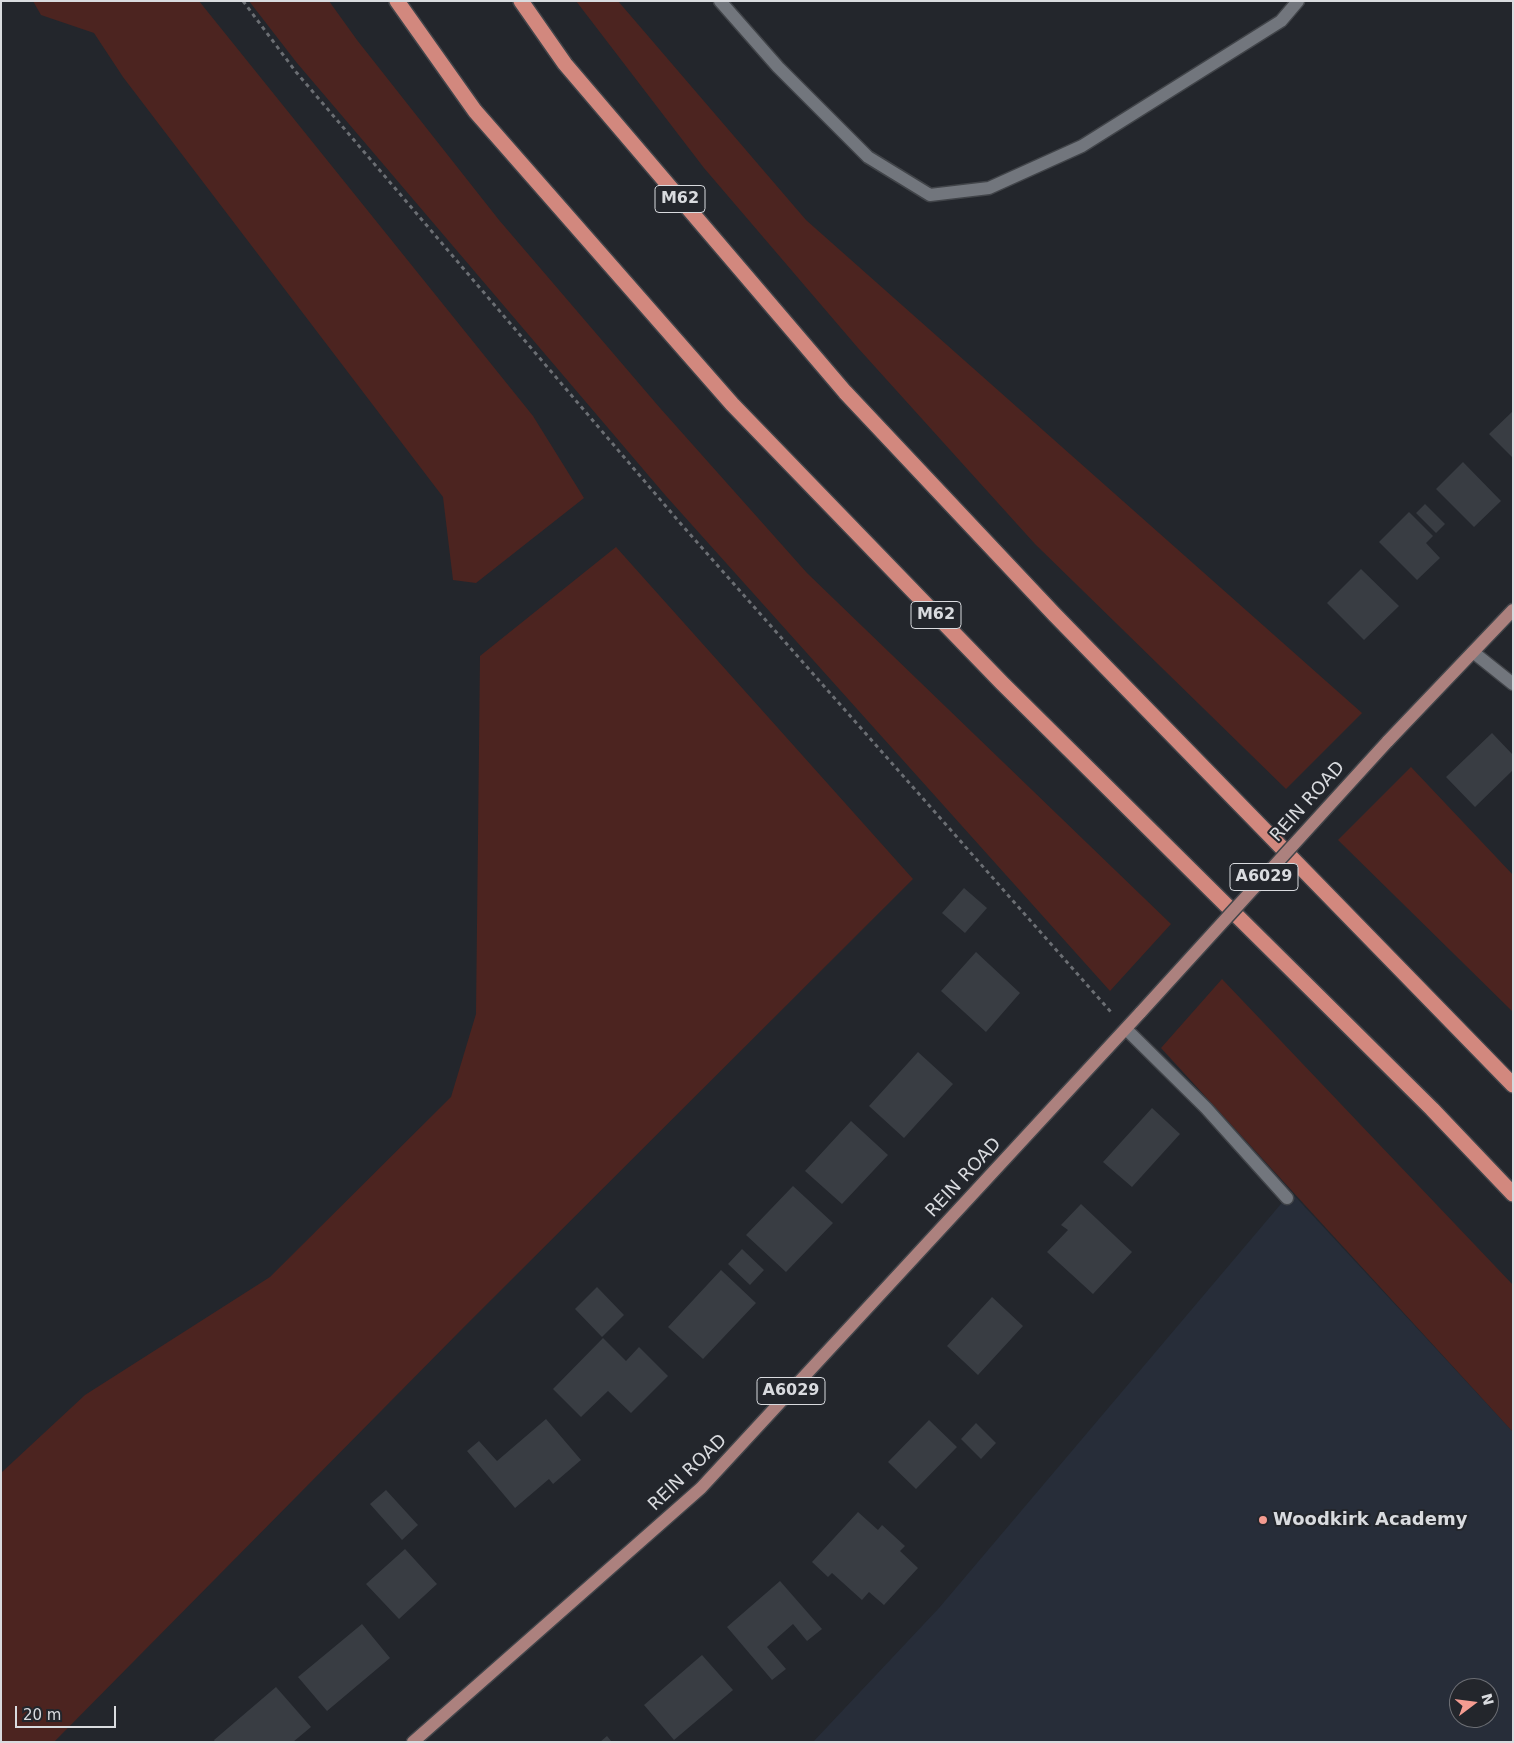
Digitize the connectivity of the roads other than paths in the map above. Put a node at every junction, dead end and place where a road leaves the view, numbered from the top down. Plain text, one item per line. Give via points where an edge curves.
1 (397, 1) edge
2 (521, 1) edge
3 (720, 1) edge
4 (1298, 1) edge
5 (1513, 610) edge
6 (1473, 652) junction
7 (1513, 684) edge
8 (1126, 1029) junction
9 (1513, 1085) edge
10 (1513, 1194) edge
11 (1287, 1198) dead end
12 (413, 1742) edge

1 - 10 highway, M62 via 475,110 732,404 1002,683 1432,1109
2 - 9 highway, M62 via 566,64 845,392 1054,614
3 - 4 street via 778,67 868,157 930,195 989,188 1082,146 1282,21
5 - 6 main road, REIN ROAD / A6029
6 - 7 street
6 - 8 main road, REIN ROAD / A6029, bridge
8 - 11 street via 1206,1108
8 - 12 main road, REIN ROAD / A6029 via 701,1488

